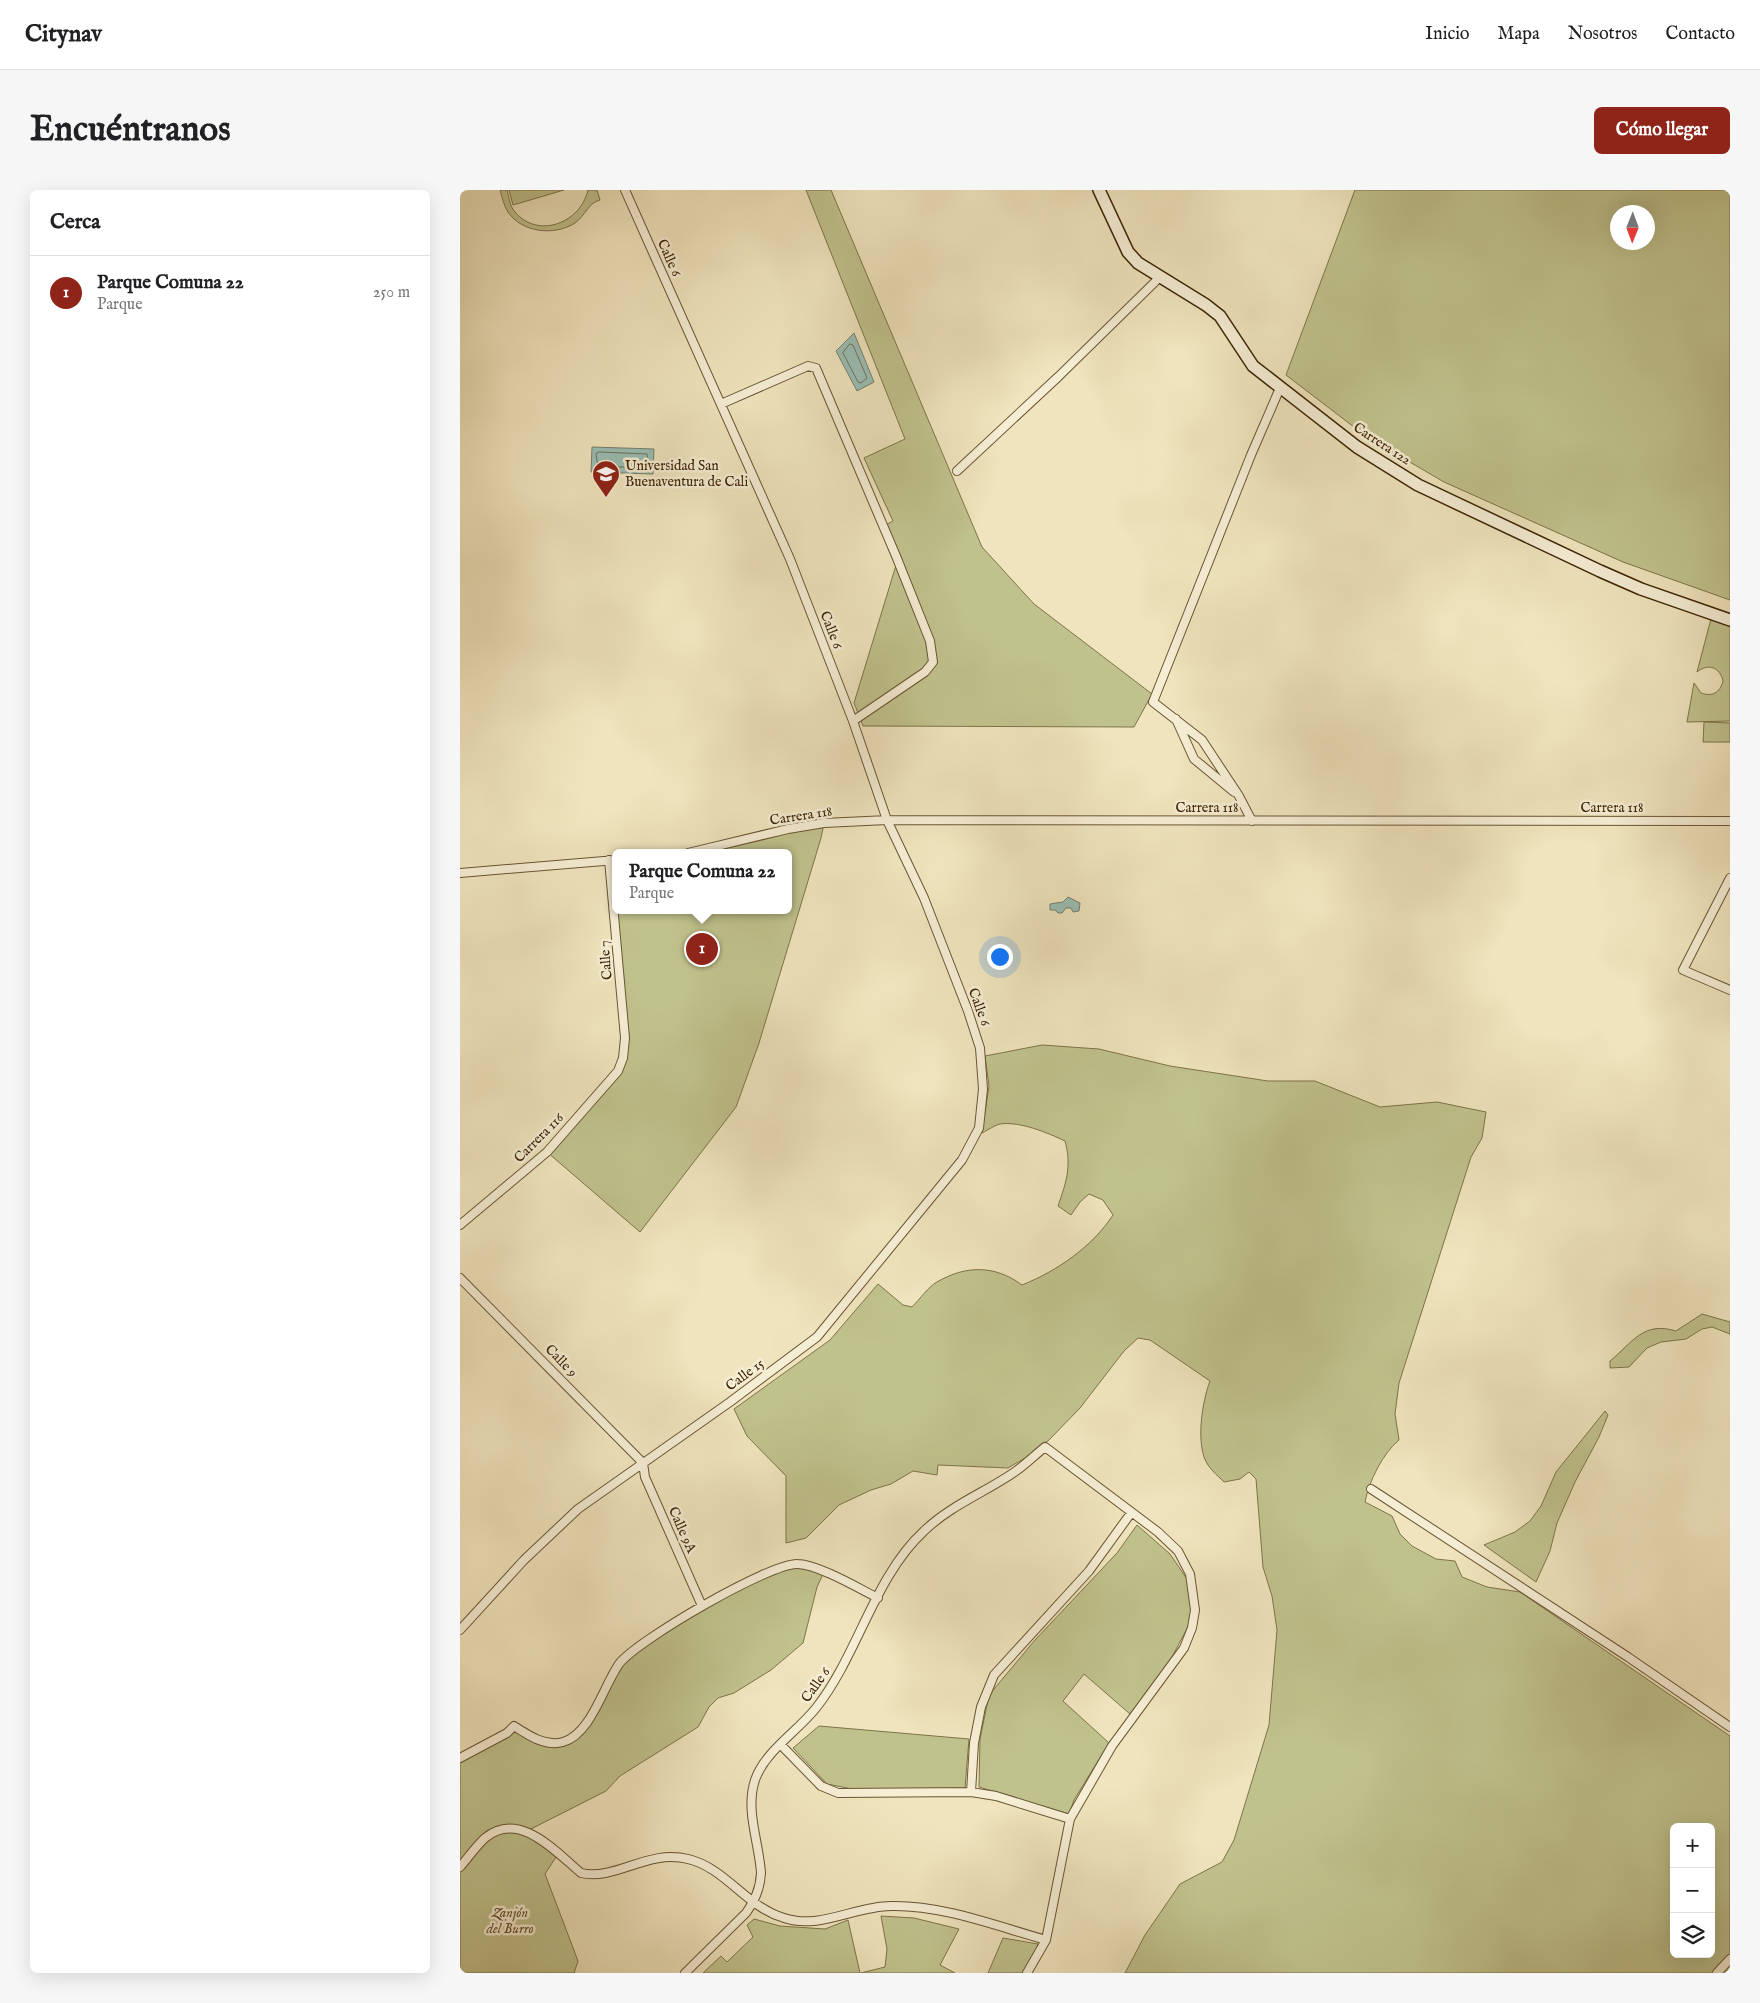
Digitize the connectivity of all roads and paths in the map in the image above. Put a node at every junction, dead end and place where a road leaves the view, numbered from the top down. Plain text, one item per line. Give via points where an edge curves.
1 (625, 190) edge
2 (1098, 190) edge
3 (1160, 277) junction
4 (1280, 388) junction
5 (720, 404) junction
6 (957, 471) dead end
7 (1730, 620) edge
8 (1175, 717) junction
9 (853, 721) junction
10 (1239, 796) junction
11 (887, 820) junction
12 (1252, 821) junction
13 (1730, 821) edge
14 (705, 849) edge
15 (612, 860) edge
16 (460, 873) edge
17 (1730, 878) edge
18 (616, 914) edge
19 (1730, 990) edge
20 (623, 1058) joint
21 (983, 1089) joint
22 (460, 1224) edge
23 (460, 1278) edge
24 (643, 1463) junction
25 (1371, 1489) dead end
26 (1131, 1513) junction
27 (878, 1598) junction
28 (702, 1606) junction
29 (460, 1630) edge
30 (1730, 1727) edge
31 (781, 1745) junction
32 (460, 1758) edge
33 (971, 1792) junction
34 (1070, 1819) junction
35 (460, 1867) edge
36 (753, 1903) junction
37 (1046, 1940) junction
38 (1730, 1959) edge
39 (686, 1973) edge
40 (1028, 1973) edge
41 (1717, 1973) edge

1 - 5 street, Calle 6
2 - 3 street, Carrera 122 via 1128,252 1138,263
3 - 4 street, Carrera 122 via 1220,316 1253,366
3 - 6 street
4 - 7 street, Carrera 122 via 1357,447 1418,485 1641,589
4 - 8 street via 1153,702
5 - 9 street, Calle 6 via 790,559
5 - 9 street via 808,366 816,368 896,556 930,641 933,662 925,672
8 - 10 street via 1202,740
8 - 10 street via 1194,759
9 - 11 street, Calle 6
10 - 12 street
11 - 12 street, Carrera 118
11 - 14 street, Carrera 118 via 806,826
11 - 21 street, Calle 6 via 924,898 968,1011 980,1048
12 - 13 street, Carrera 118
15 - 16 street
17 - 19 street via 1683,970
18 - 20 street, Calle 7 via 625,1038
20 - 22 street, Carrera 116 via 618,1071 547,1152
21 - 24 street, Calle 15 via 979,1128 962,1160 817,1337
23 - 24 street, Calle 9
24 - 28 street, Calle 9A via 645,1477
24 - 29 street, Calle 15 via 578,1509 524,1560
25 - 30 street
26 - 27 street, Calle 6 via 1045,1446 1016,1471 965,1500 924,1531 896,1562
26 - 33 street via 1089,1571 994,1675 981,1707 974,1743
26 - 34 street via 1158,1532 1178,1552 1190,1574 1195,1610 1192,1628 1184,1648 1112,1746
27 - 28 street via 811,1566 798,1564 782,1565
27 - 31 street, Calle 6 via 841,1671 816,1708
28 - 32 street via 631,1652 619,1664 582,1730 576,1734 563,1742 543,1743 514,1726
31 - 33 street via 821,1786 838,1793
31 - 36 street, Calle 6 via 760,1769 752,1791 750,1803 761,1873
33 - 34 street via 996,1796
34 - 37 street
35 - 36 street via 486,1837 498,1831 515,1829 536,1836 581,1873 596,1875 648,1859 688,1859 720,1875
36 - 37 street via 784,1919 814,1922 871,1907 910,1906 962,1916
36 - 39 street, Calle 6
37 - 40 street
38 - 41 street

